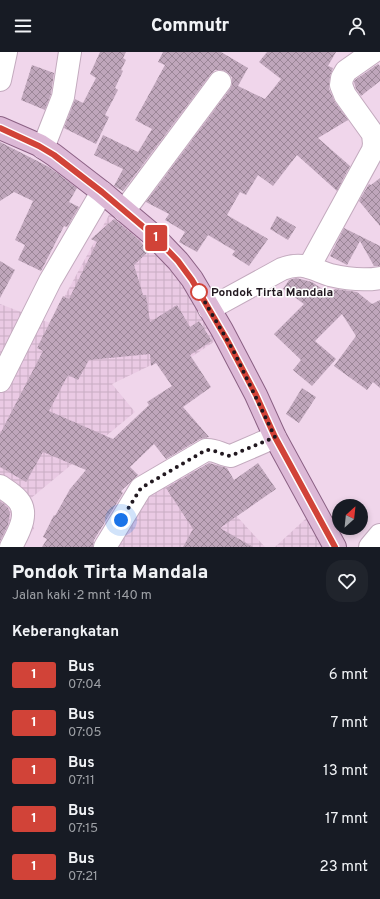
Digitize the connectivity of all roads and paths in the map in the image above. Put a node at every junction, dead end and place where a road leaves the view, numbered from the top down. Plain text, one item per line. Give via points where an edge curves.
1 (6, 52) edge
2 (70, 52) edge
3 (373, 52) edge
4 (0, 80) edge
5 (220, 82) dead end
6 (0, 128) edge
7 (43, 148) junction
8 (102, 192) junction
9 (124, 211) junction
10 (309, 267) junction
11 (380, 278) edge
12 (209, 309) junction
13 (1, 378) edge
14 (275, 437) junction
15 (0, 486) edge
16 (380, 535) edge
17 (11, 547) edge
18 (105, 547) edge
19 (335, 547) edge
20 (370, 547) edge

1 - 4 street
2 - 7 street via 63,97
3 - 10 street via 346,71 341,84 345,95 372,134 373,150
5 - 9 street
6 - 7 main road
7 - 8 main road
8 - 9 main road
8 - 13 street via 50,281
9 - 12 main road via 153,235 178,261
10 - 11 street via 351,279
10 - 12 street via 296,265 282,269
12 - 14 main road via 233,350
14 - 18 street via 230,456 206,450 141,488
14 - 19 main road
15 - 17 street via 17,499 23,509 20,531
16 - 20 street

